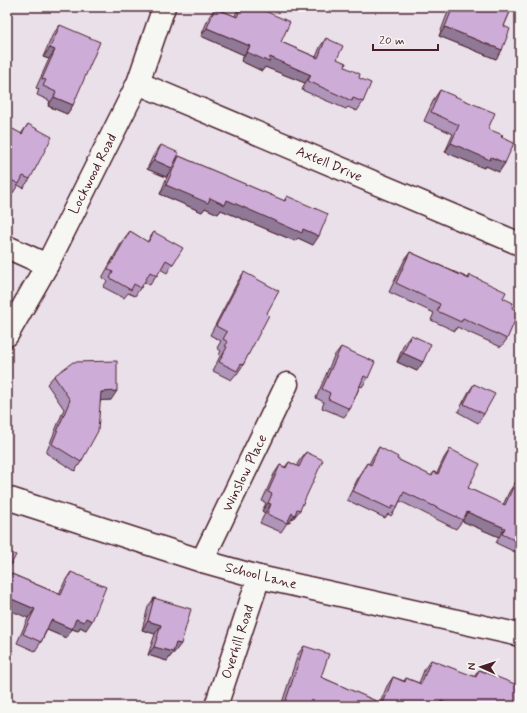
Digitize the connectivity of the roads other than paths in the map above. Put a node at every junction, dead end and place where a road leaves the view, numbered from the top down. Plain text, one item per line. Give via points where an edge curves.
1 (164, 7) edge
2 (138, 83) junction
3 (520, 244) edge
4 (7, 247) edge
5 (47, 265) junction
6 (7, 336) edge
7 (287, 384) dead end
8 (7, 498) edge
9 (202, 561) junction
10 (259, 577) junction
11 (520, 635) edge
12 (216, 706) edge

1 - 2 street, Lockwood Road
2 - 3 street, Axtell Drive
2 - 5 street, Lockwood Road
4 - 5 street
5 - 6 street, Lockwood Road
7 - 9 street, Winslow Place
8 - 9 street, School Lane
9 - 10 street, School Lane
10 - 11 street, School Lane
10 - 12 street, Overhill Road

